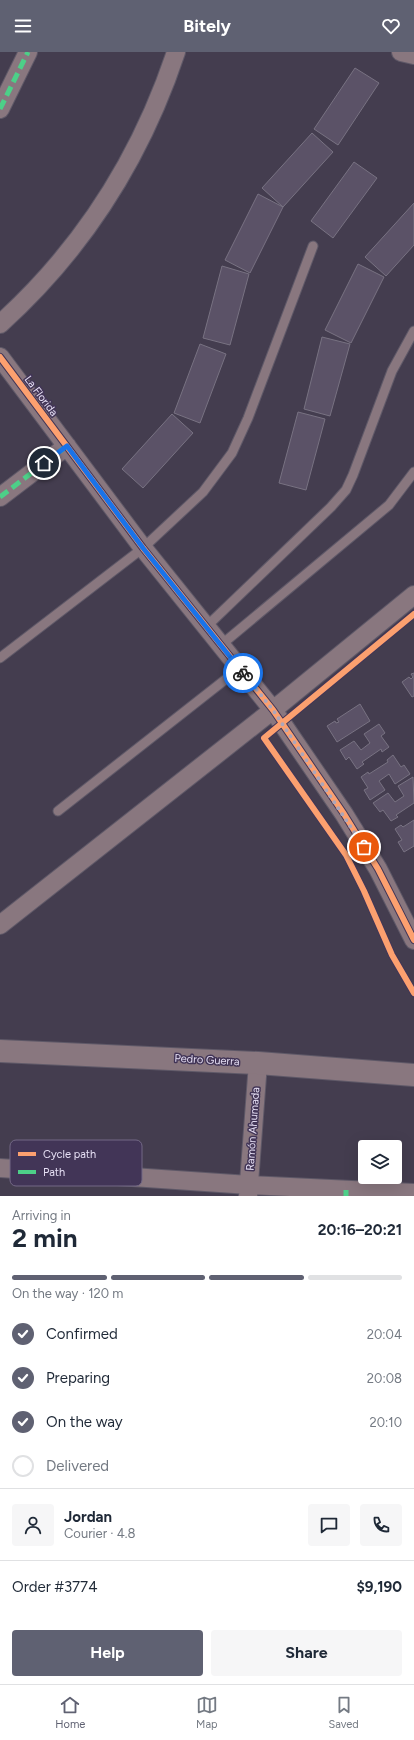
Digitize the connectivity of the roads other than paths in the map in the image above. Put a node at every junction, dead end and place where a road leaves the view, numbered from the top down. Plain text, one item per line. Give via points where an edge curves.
1 (28, 52) edge
2 (176, 52) edge
3 (401, 52) edge
4 (414, 55) edge
5 (0, 108) edge
6 (313, 246) dead end
7 (0, 324) edge
8 (414, 331) edge
9 (0, 357) edge
10 (67, 446) junction
11 (414, 472) edge
12 (0, 496) edge
13 (143, 548) junction
14 (414, 595) edge
15 (206, 627) junction
16 (221, 645) junction
17 (0, 658) edge
18 (240, 668) junction
19 (273, 710) junction
20 (58, 811) dead end
21 (0, 925) edge
22 (414, 940) edge
23 (0, 1051) edge
24 (258, 1063) junction
25 (414, 1075) edge
26 (0, 1168) edge
27 (10, 1169) edge
28 (142, 1181) edge
29 (249, 1191) edge
30 (346, 1193) edge
31 (414, 1193) edge

1 - 5 street
2 - 7 street via 152,116 116,185 71,249 46,279
3 - 4 street
6 - 13 lane via 248,418 232,453 203,492
8 - 15 lane via 392,371 346,490
9 - 10 street, La Florida
10 - 12 street
10 - 13 street, La Florida
11 - 16 lane via 389,505
13 - 15 street, La Florida
13 - 17 lane
14 - 19 street
15 - 16 street, La Florida
16 - 18 street, La Florida
18 - 19 street, La Florida
18 - 20 lane
19 - 21 street
19 - 22 street, La Florida via 378,869
23 - 24 street, Pedro Guerra
24 - 25 street, Pedro Guerra
24 - 29 street, Ramón Ahumada
26 - 27 street
28 - 29 street
29 - 30 street
30 - 31 street

